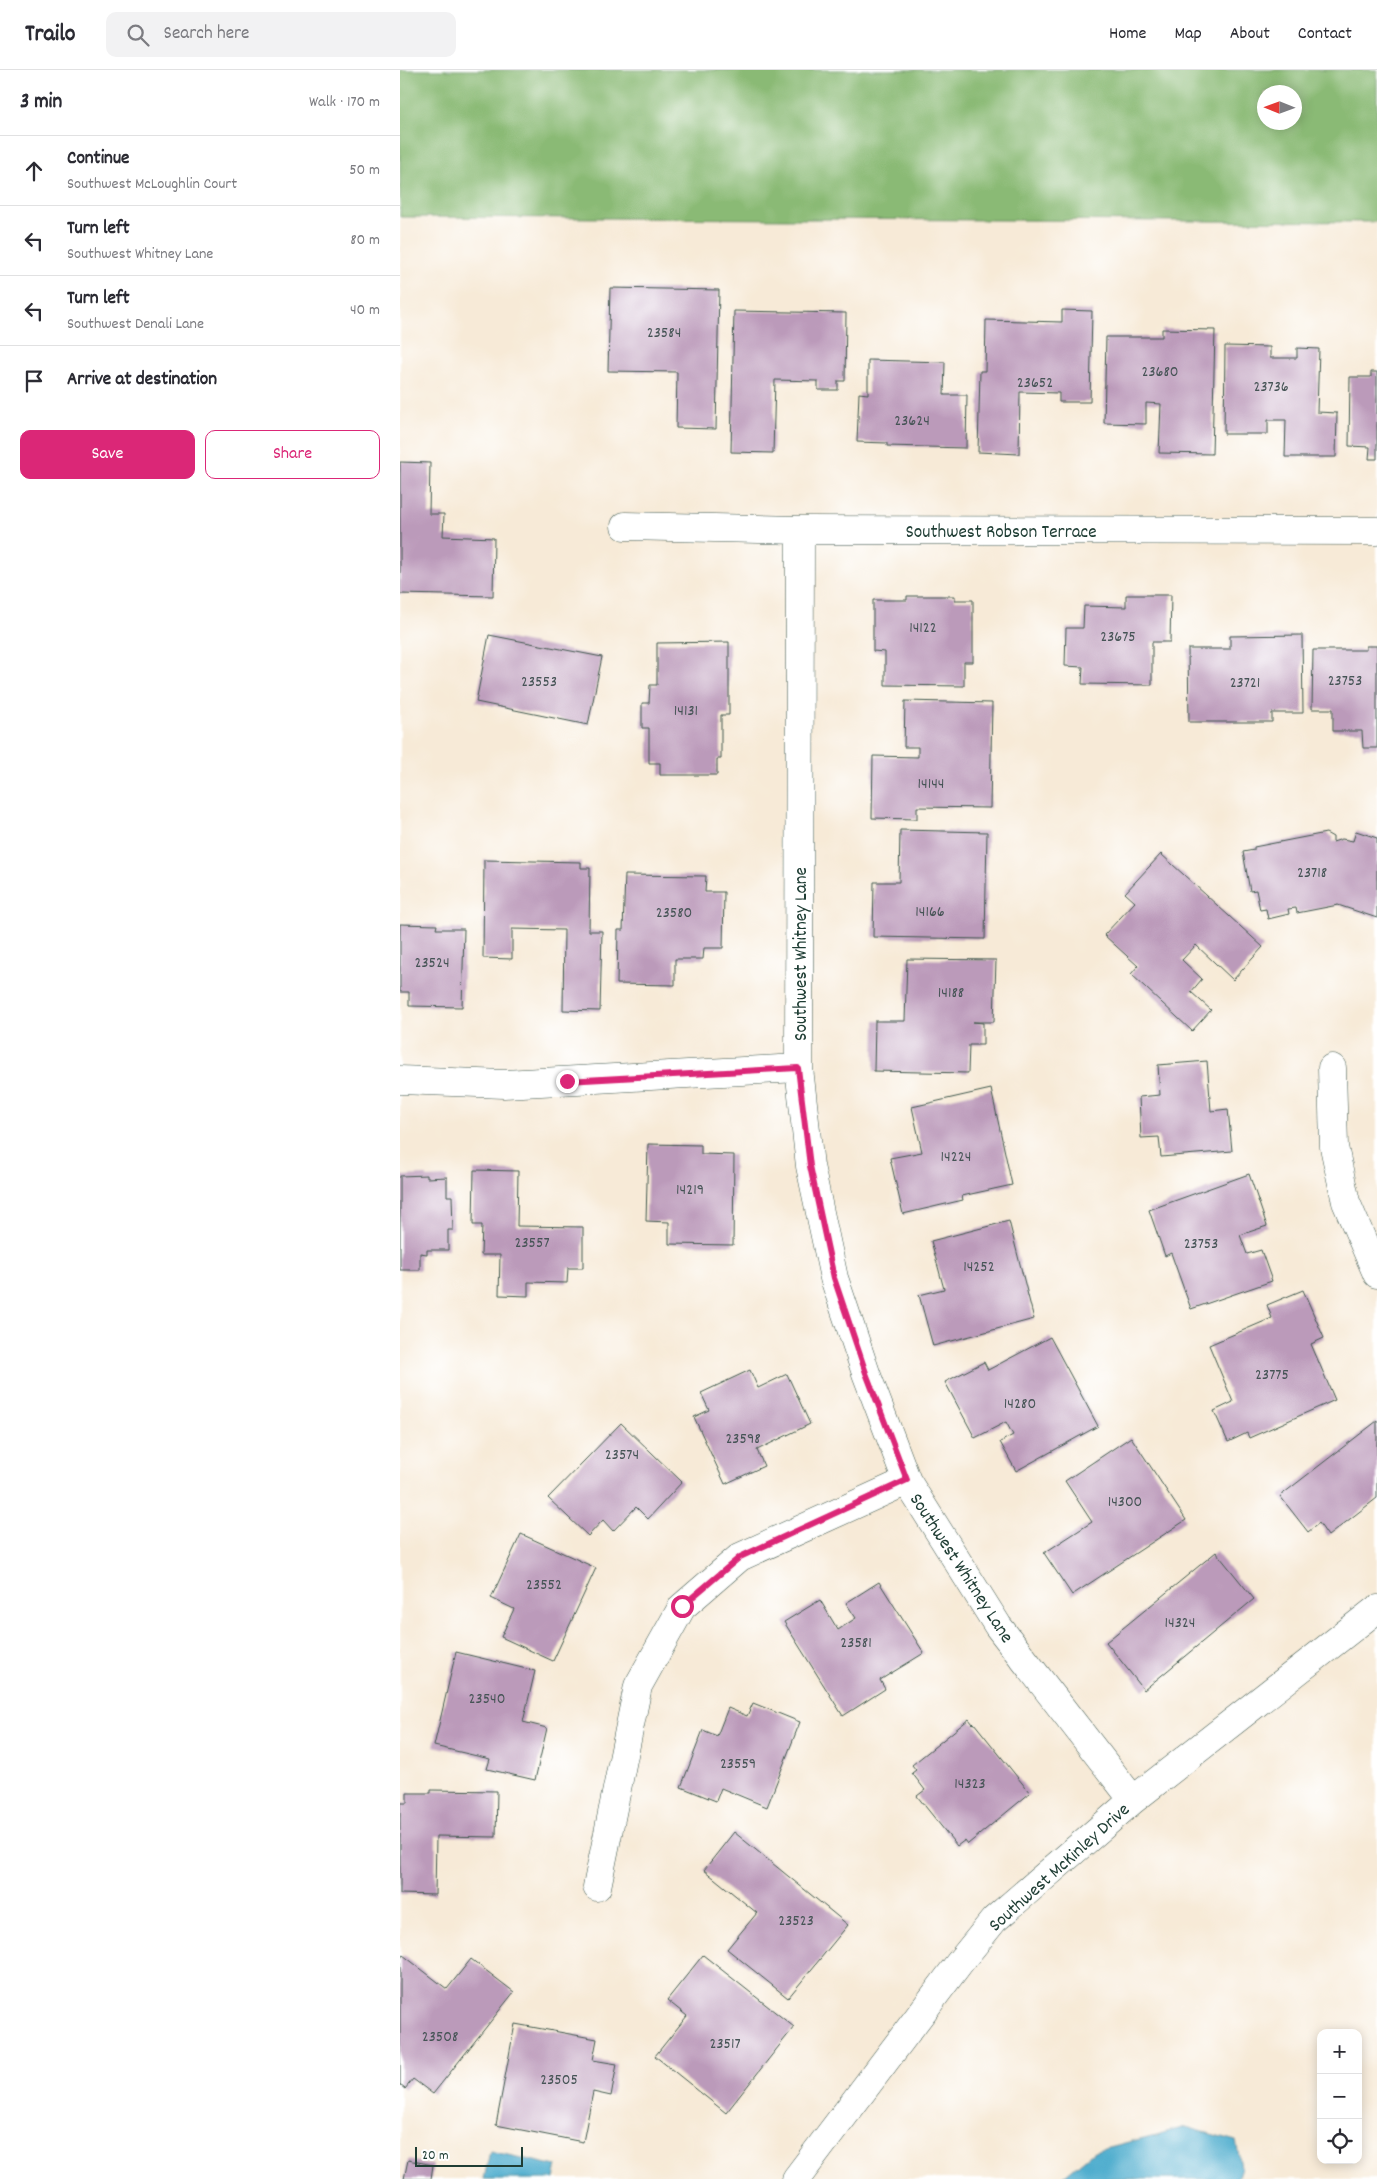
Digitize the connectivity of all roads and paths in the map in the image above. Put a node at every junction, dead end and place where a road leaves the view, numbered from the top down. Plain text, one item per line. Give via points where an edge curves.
1 (625, 526) dead end
2 (800, 530) junction
3 (1377, 531) edge
4 (798, 1068) junction
5 (1332, 1068) dead end
6 (400, 1080) edge
7 (1377, 1274) edge
8 (907, 1480) junction
9 (1377, 1609) edge
10 (1134, 1800) junction
11 (598, 1887) dead end
12 (796, 2179) edge

1 - 2 street, Southwest Robson Terrace
2 - 3 street, Southwest Robson Terrace
2 - 4 street, Southwest Whitney Lane
4 - 6 street via 513,1083
4 - 8 street, Southwest Whitney Lane via 810,1166 834,1278
5 - 7 street via 1334,1146 1346,1202
8 - 10 street, Southwest Whitney Lane via 998,1626
8 - 11 street via 740,1557 682,1606 638,1686
9 - 10 street, Southwest McKinley Drive
10 - 12 street, Southwest McKinley Drive via 994,1920

